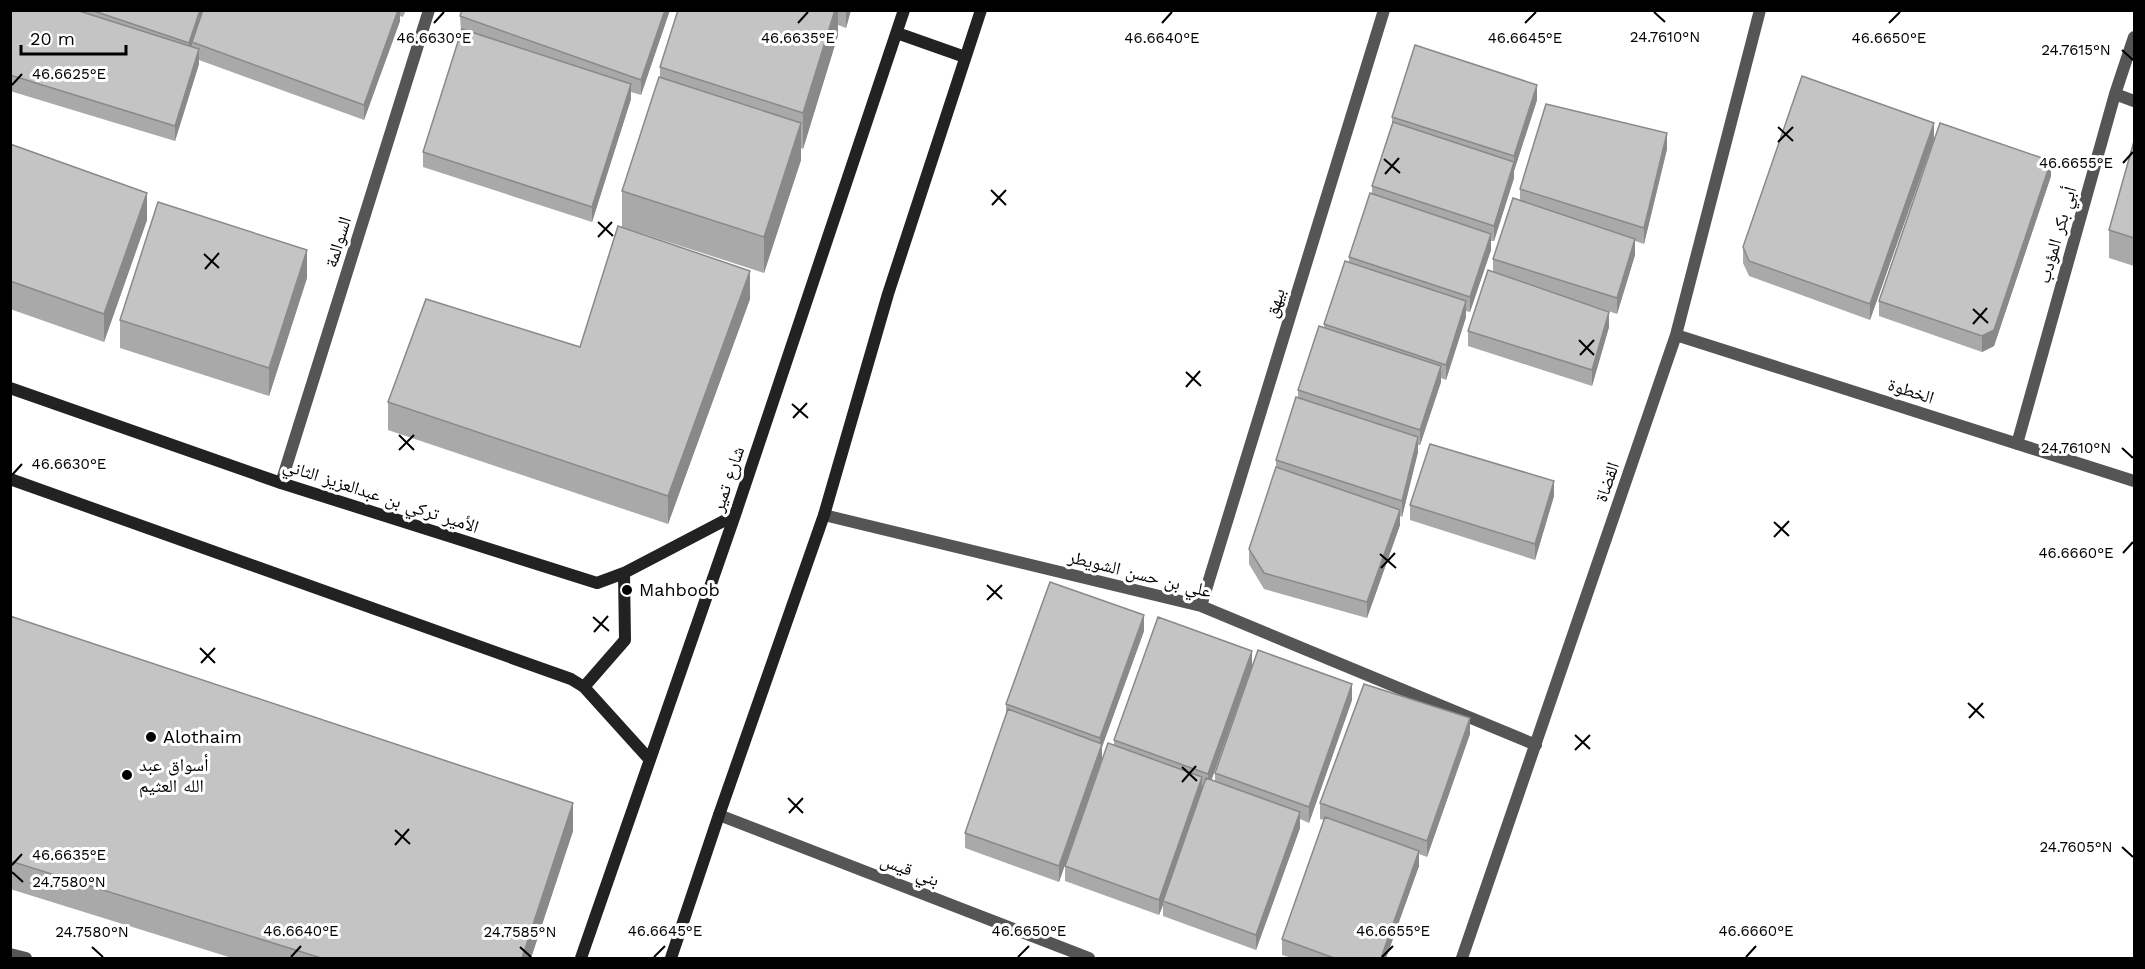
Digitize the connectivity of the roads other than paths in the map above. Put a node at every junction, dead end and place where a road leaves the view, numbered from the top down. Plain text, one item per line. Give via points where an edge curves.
1 (429, 10) edge
2 (904, 10) edge
3 (981, 10) edge
4 (1384, 10) edge
5 (1760, 10) edge
6 (897, 33) junction
7 (2134, 36) edge
8 (965, 57) junction
9 (2115, 94) junction
10 (2134, 101) edge
11 (1676, 335) junction
12 (10, 388) edge
13 (2017, 444) junction
14 (10, 479) edge
15 (2134, 481) edge
16 (281, 483) junction
17 (824, 514) junction
18 (735, 515) junction
19 (624, 573) junction
20 (1201, 606) junction
21 (584, 687) junction
22 (1536, 745) junction
23 (650, 760) junction
24 (719, 815) junction
25 (10, 954) edge
26 (26, 958) edge
27 (581, 958) edge
28 (671, 958) edge
29 (1086, 958) edge
30 (1462, 958) edge

1 - 16 street, السوالمة
2 - 6 street, شارع تمير
3 - 8 street
4 - 20 street, بيهق
5 - 11 street, القضاة
6 - 8 street
6 - 18 street, شارع تمير
7 - 9 street, أبي بكر المؤدب
8 - 17 street via 888,294
9 - 10 street
9 - 13 street, أبي بكر المؤدب
11 - 13 street, الخطوة
11 - 22 street, القضاة
12 - 16 street, الأمير تركي بن عبدالعزيز الثاني
13 - 15 street, الخطوة
14 - 21 street via 572,679
16 - 19 street, الأمير تركي بن عبدالعزيز الثاني via 597,583
17 - 20 street, علي بن حسن الشويطر
17 - 24 street
18 - 19 street, الأمير تركي بن عبدالعزيز الثاني
18 - 23 street, شارع تمير
19 - 21 street via 625,640
20 - 22 street, علي بن حسن الشويطر
21 - 23 street
22 - 30 street, القضاة
23 - 27 street, شارع تمير
24 - 28 street
24 - 29 street, بني قيس
25 - 26 street

